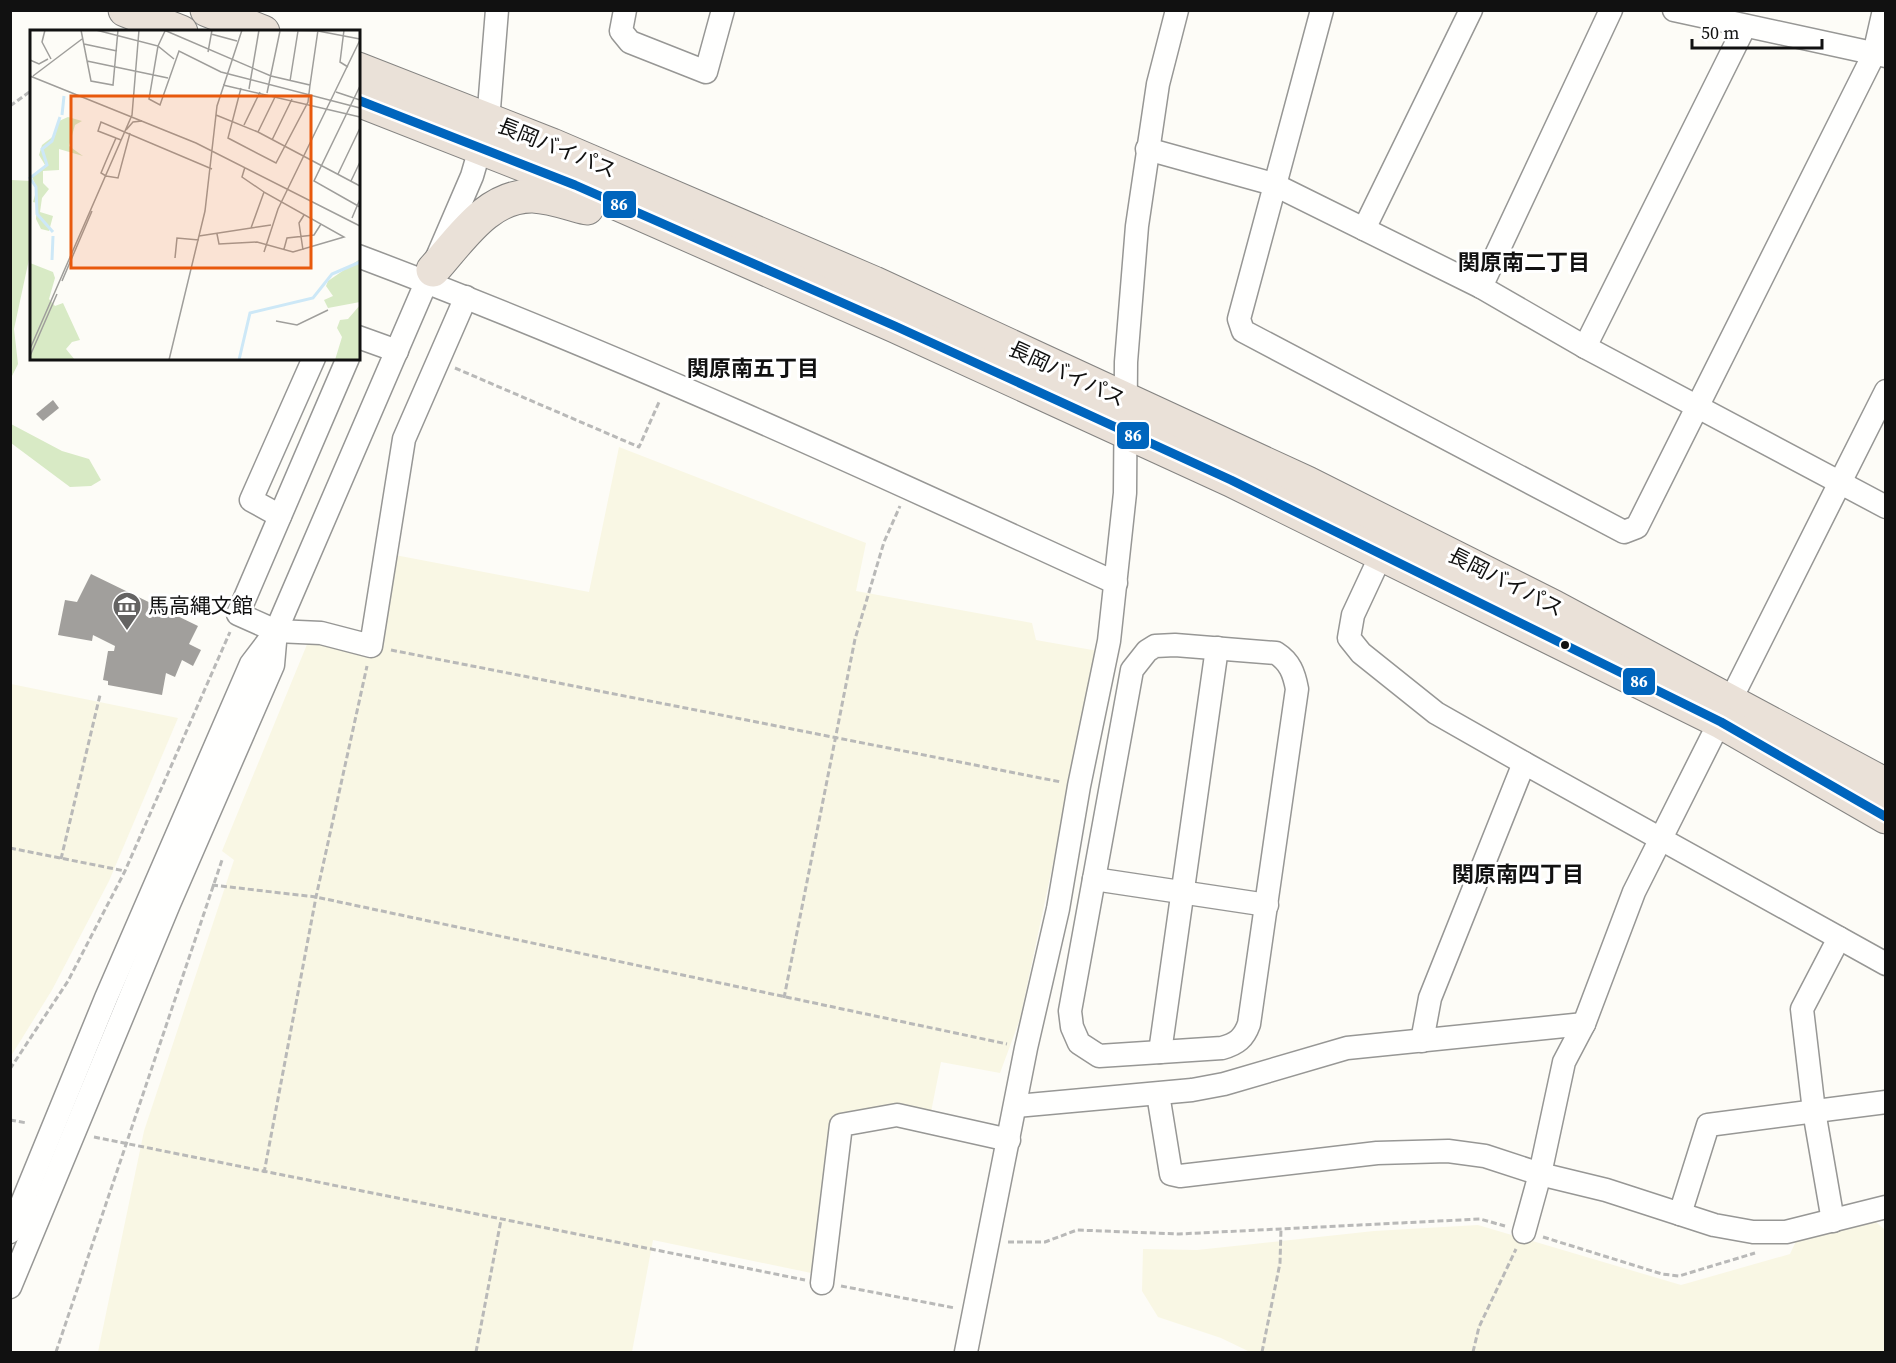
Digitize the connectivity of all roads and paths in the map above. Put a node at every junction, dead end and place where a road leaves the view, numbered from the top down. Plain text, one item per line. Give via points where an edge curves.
1 (125, 10) edge
2 (207, 10) edge
3 (497, 10) edge
4 (625, 10) edge
5 (723, 10) edge
6 (1177, 10) edge
7 (1322, 10) edge
8 (1471, 10) edge
9 (1611, 10) edge
10 (1674, 10) edge
11 (1884, 10) edge
12 (1744, 26) junction
13 (176, 30) edge
14 (258, 30) edge
15 (1880, 55) edge
16 (360, 70) edge
17 (30, 91) edge
18 (360, 101) edge
19 (10, 106) edge
20 (485, 135) junction
21 (1147, 149) junction
22 (1274, 184) junction
23 (1364, 229) junction
24 (696, 238) junction
25 (360, 257) edge
26 (430, 276) junction
27 (1481, 287) junction
28 (466, 297) junction
29 (360, 338) edge
30 (1585, 347) junction
31 (397, 351) junction
32 (313, 360) edge
33 (346, 360) edge
34 (438, 361) junction
35 (668, 381) junction
36 (1886, 391) edge
37 (1697, 405) junction
38 (1126, 417) junction
39 (1839, 483) junction
40 (908, 488) junction
41 (1886, 507) edge
42 (280, 516) junction
43 (1382, 555) junction
44 (1116, 583) junction
45 (238, 614) junction
46 (276, 631) junction
47 (372, 646) junction
48 (1216, 648) junction
49 (100, 695) dead end
50 (1726, 711) junction
51 (837, 738) junction
52 (1524, 763) junction
53 (1886, 785) edge
54 (1079, 786) junction
55 (1886, 817) edge
56 (1660, 840) junction
57 (10, 848) edge
58 (61, 859) junction
59 (222, 860) dead end
60 (125, 871) junction
61 (1094, 879) junction
62 (212, 885) junction
63 (1184, 893) junction
64 (316, 897) junction
65 (1267, 905) junction
66 (1839, 938) junction
67 (1886, 964) edge
68 (784, 998) junction
69 (1584, 1024) junction
70 (1422, 1041) junction
71 (1026, 1048) junction
72 (1160, 1052) junction
73 (10, 1069) edge
74 (1158, 1094) junction
75 (1886, 1102) edge
76 (1016, 1106) junction
77 (1814, 1111) junction
78 (10, 1120) edge
79 (27, 1123) dead end
80 (89, 1136) dead end
81 (1009, 1140) junction
82 (127, 1144) junction
83 (264, 1173) junction
84 (1540, 1174) junction
85 (1886, 1207) edge
86 (1680, 1214) junction
87 (501, 1220) junction
88 (1833, 1221) junction
89 (1281, 1229) junction
90 (10, 1232) edge
91 (1524, 1232) junction
92 (990, 1238) junction
93 (1758, 1252) dead end
94 (822, 1283) junction
95 (10, 1287) edge
96 (974, 1311) junction
97 (56, 1353) edge
98 (476, 1353) edge
99 (966, 1353) edge
100 (1262, 1353) edge
101 (1473, 1353) edge

1 - 13 highway
2 - 14 highway
3 - 20 street
4 - 5 street via 621,31 630,42 706,72
6 - 21 street
7 - 22 street
8 - 23 street
9 - 27 street
10 - 12 street
11 - 15 street
12 - 15 street
12 - 30 street
15 - 37 street
16 - 20 highway, 長岡バイパス
17 - 19 path
18 - 20 highway, 長岡バイパス
20 - 24 highway, 長岡バイパス via 575,185
20 - 26 street
20 - 38 highway, 長岡バイパス via 552,145 864,278
21 - 22 street
21 - 38 street via 1129,328
22 - 23 street
22 - 37 street via 1239,319 1243,331 1561,500 1624,532 1637,526
23 - 27 street
24 - 26 highway via 551,199 520,197 493,206
24 - 38 highway, 長岡バイパス
25 - 26 street
26 - 28 street
26 - 31 street
27 - 30 street
28 - 34 street
28 - 35 street
29 - 31 street
30 - 37 street
31 - 46 street
32 - 42 street via 251,500
33 - 42 street
34 - 35 path via 639,447
34 - 47 street via 404,439
35 - 40 street
36 - 39 street
37 - 39 street
38 - 43 highway, 長岡バイパス
38 - 44 street via 1124,504
38 - 50 highway, 長岡バイパス via 1216,440 1422,539
39 - 41 street
39 - 50 street
40 - 44 street
40 - 51 path via 884,542 855,639
42 - 45 street
43 - 50 highway, 長岡バイパス
43 - 52 street via 1353,615 1349,638 1361,653 1436,713
44 - 54 street via 1109,641
45 - 46 street
45 - 60 path
46 - 47 street via 321,633
46 - 90 street via 251,664 106,998
46 - 95 street via 273,665
47 - 51 path
47 - 64 path
48 - 61 street via 1155,646 1139,658 1132,670
48 - 63 street
48 - 65 street via 1276,653 1295,675 1297,689
49 - 58 path
50 - 53 highway, 長岡バイパス
50 - 55 highway, 長岡バイパス
50 - 56 street
51 - 54 path
51 - 68 path
52 - 56 street
52 - 70 street via 1430,998
54 - 71 street via 1058,909
56 - 66 street
56 - 69 street via 1634,892
57 - 58 path
58 - 60 path
59 - 62 path
60 - 73 path via 68,981
61 - 63 street
61 - 72 street via 1070,1011 1072,1027 1079,1043 1099,1056
62 - 64 path
62 - 82 path
63 - 65 street
63 - 72 street
64 - 68 path
64 - 83 path
65 - 72 street via 1245,1036 1222,1048
66 - 67 street
66 - 77 street via 1802,1009
68 - 71 path
69 - 70 street
69 - 84 street via 1564,1062
70 - 74 street via 1347,1048 1224,1084
71 - 76 street
74 - 76 street
74 - 84 street via 1171,1174 1180,1176 1415,1151 1468,1152
75 - 77 street
76 - 81 street
77 - 86 street via 1708,1125
77 - 88 street
78 - 79 path
80 - 82 path
81 - 92 street
81 - 94 street via 897,1115 841,1125
82 - 83 path
82 - 97 path
83 - 87 path
84 - 86 street
84 - 91 street
85 - 88 street
86 - 88 street via 1753,1232 1786,1232
87 - 94 path
87 - 98 path
89 - 91 path via 1480,1219
89 - 92 path via 1179,1234 1077,1230 1045,1242
89 - 100 path via 1280,1263
91 - 93 path via 1679,1276
91 - 101 path via 1479,1327
92 - 96 street
94 - 96 path
96 - 99 street

